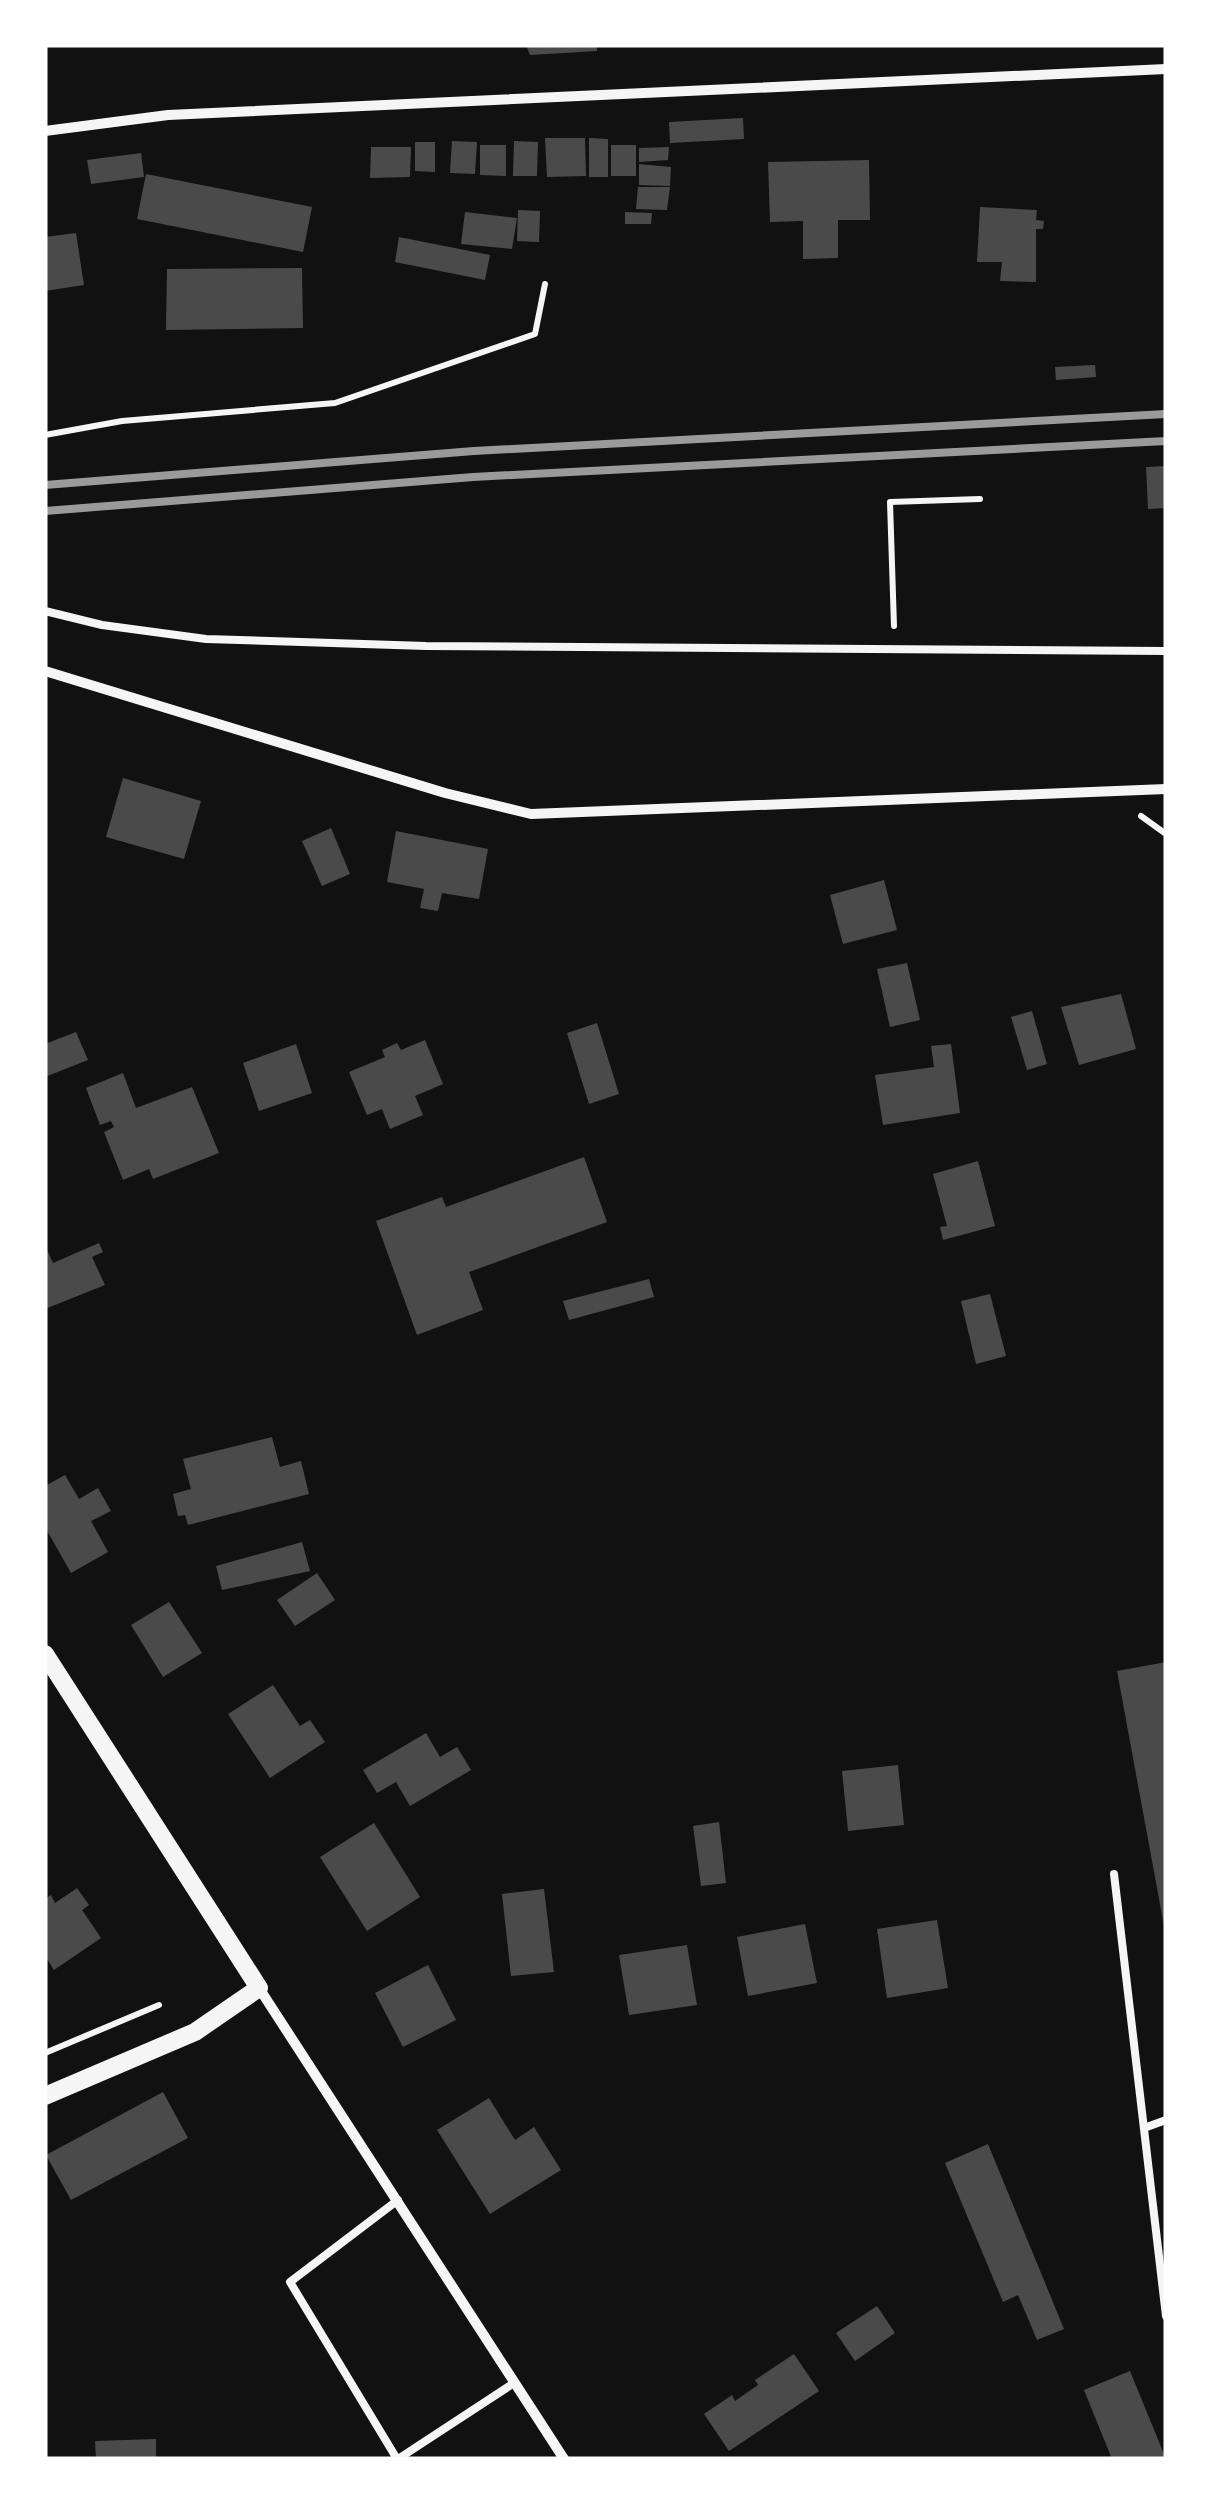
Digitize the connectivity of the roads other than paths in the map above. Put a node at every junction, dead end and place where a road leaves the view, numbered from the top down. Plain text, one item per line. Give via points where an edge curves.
1 (1166, 70) edge
2 (45, 131) edge
3 (45, 611) edge
4 (1166, 651) edge
5 (45, 671) edge
6 (1166, 789) edge
7 (45, 1654) edge
8 (1114, 1874) dead end
9 (259, 1988) junction
10 (45, 2096) edge
11 (1166, 2120) edge
12 (1144, 2128) junction
13 (398, 2200) junction
14 (1166, 2316) edge
15 (514, 2383) junction
16 (398, 2459) edge
17 (564, 2459) edge

1 - 2 street via 168,115
3 - 4 lane via 102,625 246,640
5 - 6 street via 531,814
7 - 9 street
8 - 12 lane
9 - 10 street via 195,2032
9 - 13 street
11 - 12 lane
12 - 14 lane
13 - 15 street
13 - 16 lane via 290,2282
15 - 16 lane
15 - 17 street

